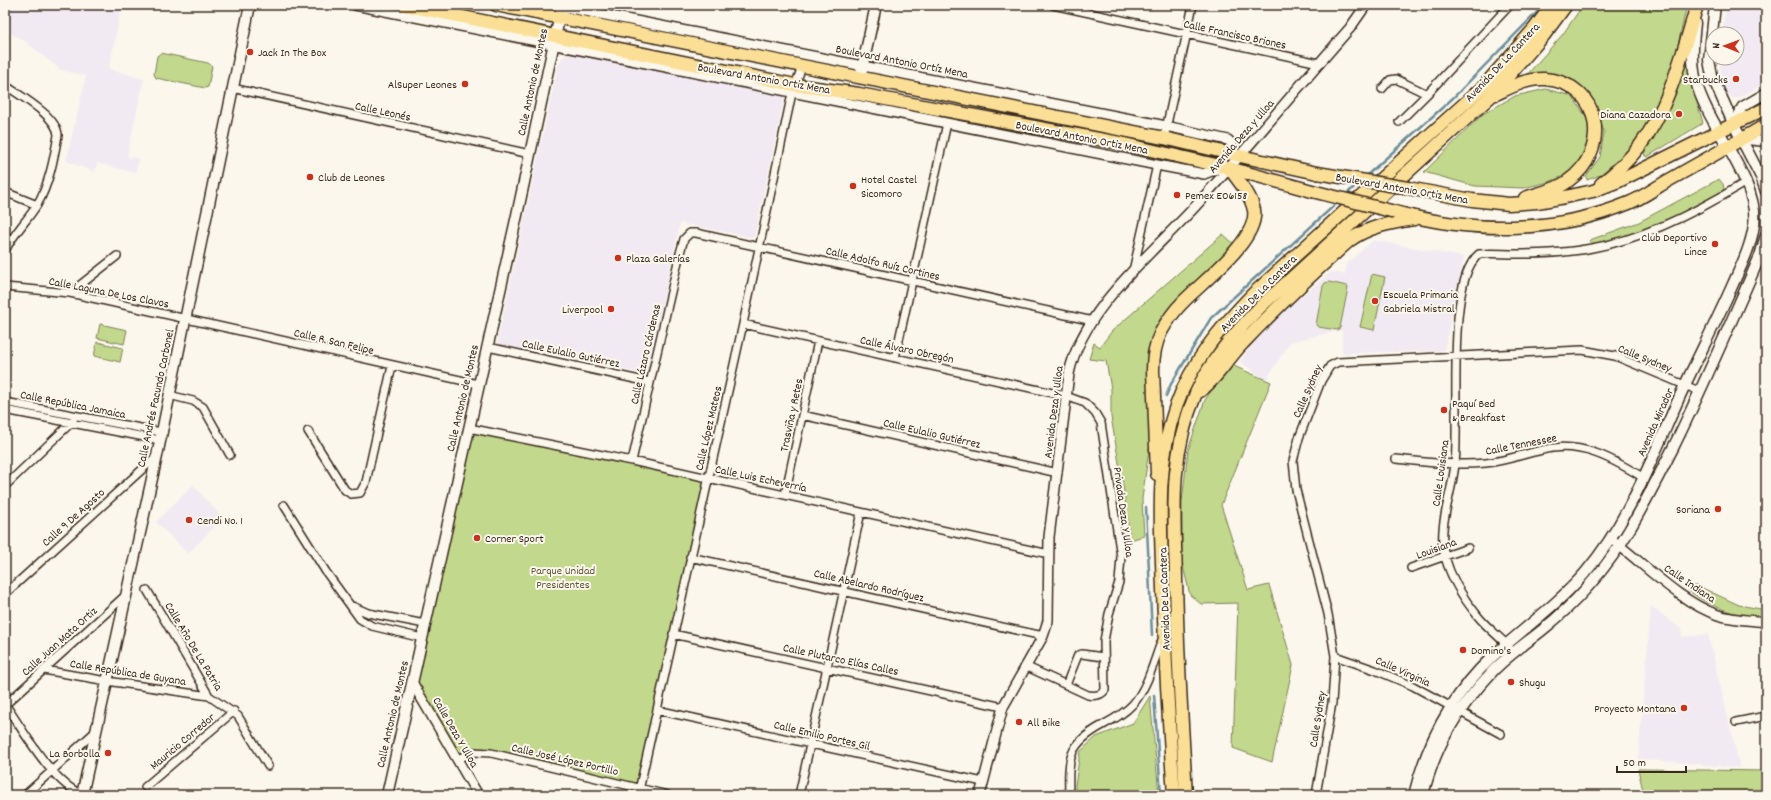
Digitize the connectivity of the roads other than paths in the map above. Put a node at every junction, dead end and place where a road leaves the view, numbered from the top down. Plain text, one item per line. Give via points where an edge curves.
1 (250, 5) edge
2 (355, 5) edge
3 (404, 5) edge
4 (496, 5) edge
5 (559, 5) edge
6 (876, 5) edge
7 (1053, 5) edge
8 (1193, 5) edge
9 (1366, 5) edge
10 (1510, 5) edge
11 (1552, 5) edge
12 (1566, 5) edge
13 (1697, 5) edge
14 (1716, 5) edge
15 (558, 19) junction
16 (661, 32) junction
17 (1186, 34) junction
18 (554, 40) junction
19 (1319, 63) junction
20 (863, 66) junction
21 (802, 67) junction
22 (860, 78) junction
23 (5, 85) edge
24 (232, 88) junction
25 (794, 89) junction
26 (1382, 89) dead end
27 (1766, 93) edge
28 (1427, 94) junction
29 (1491, 96) junction
30 (1766, 108) edge
31 (1399, 122) dead end
32 (947, 123) junction
33 (1766, 124) edge
34 (1734, 125) junction
35 (1025, 126) junction
36 (1719, 131) junction
37 (1165, 132) junction
38 (1022, 138) junction
39 (1766, 138) edge
40 (1742, 139) junction
41 (1727, 147) junction
42 (530, 154) junction
43 (1236, 156) junction
44 (1157, 164) junction
45 (1226, 168) junction
46 (1746, 182) junction
47 (1593, 191) junction
48 (1766, 191) edge
49 (5, 192) edge
50 (1509, 204) junction
51 (37, 205) junction
52 (1420, 218) junction
53 (1766, 235) edge
54 (759, 247) junction
55 (5, 251) edge
56 (680, 253) joint
57 (117, 256) dead end
58 (1133, 271) junction
59 (912, 280) junction
60 (5, 287) edge
61 (70, 294) junction
62 (185, 319) junction
63 (1093, 321) junction
64 (743, 324) junction
65 (818, 340) junction
66 (488, 347) junction
67 (1457, 357) junction
68 (895, 358) junction
69 (392, 366) junction
70 (650, 382) junction
71 (478, 384) junction
72 (1685, 386) junction
73 (1699, 391) junction
74 (1196, 394) junction
75 (169, 395) junction
76 (1066, 396) junction
77 (5, 402) edge
78 (5, 410) edge
79 (802, 415) junction
80 (78, 417) junction
81 (71, 424) junction
82 (469, 428) junction
83 (308, 431) dead end
84 (160, 436) junction
85 (230, 455) dead end
86 (156, 456) junction
87 (1396, 459) dead end
88 (632, 461) junction
89 (1455, 464) junction
90 (1058, 473) junction
91 (708, 478) junction
92 (1644, 478) junction
93 (5, 486) edge
94 (785, 495) junction
95 (1160, 495) junction
96 (284, 505) dead end
97 (861, 512) junction
98 (1611, 538) junction
99 (1620, 545) junction
100 (1468, 548) dead end
101 (1048, 554) junction
102 (690, 556) junction
103 (1445, 556) junction
104 (1411, 568) dead end
105 (147, 590) dead end
106 (843, 591) junction
107 (5, 594) edge
108 (127, 594) junction
109 (348, 604) junction
110 (1766, 622) edge
111 (425, 624) junction
112 (673, 634) junction
113 (1164, 634) junction
114 (1043, 636) junction
115 (422, 638) junction
116 (1506, 645) junction
117 (1514, 653) junction
118 (1335, 656) junction
119 (1103, 657) junction
120 (1025, 666) junction
121 (827, 668) junction
122 (44, 670) junction
123 (107, 681) junction
124 (412, 682) junction
125 (1066, 685) junction
126 (209, 696) junction
127 (5, 704) edge
128 (1003, 707) junction
129 (1455, 709) junction
130 (657, 710) junction
131 (234, 711) junction
132 (1766, 716) edge
133 (1736, 722) dead end
134 (96, 730) junction
135 (1501, 734) dead end
136 (810, 744) junction
137 (458, 759) junction
138 (268, 766) dead end
139 (52, 771) junction
140 (983, 782) junction
141 (145, 787) dead end
142 (638, 792) edge
143 (25, 795) edge
144 (82, 795) edge
145 (387, 795) edge
146 (478, 795) edge
147 (668, 795) edge
148 (799, 795) edge
149 (980, 795) edge
150 (1069, 795) edge
151 (1174, 795) edge
152 (1186, 795) edge
153 (1316, 795) edge
154 (1414, 795) edge
155 (1423, 795) edge

1 - 24 main road, Calle Andrés Facundo Carbonel
2 - 18 street
3 - 18 main road, Boulevard Antonio Ortiz Mena
4 - 15 main road, Boulevard Antonio Ortiz Mena
5 - 15 main road, Calle Antonio de Montes
5 - 16 street, Boulevard Antonio Ortíz Mena
6 - 20 main road
7 - 17 street, Calle Francisco Briones
8 - 17 street
9 - 19 street, Avenida Deza y Ulloa via 1350,28
10 - 28 street
11 - 95 main road, Avenida De La Cantera via 1484,86 1254,293 1220,329 1195,366 1176,407 1165,450
12 - 29 main road, Avenida De La Cantera via 1544,35
13 - 36 main road, Avenida Mirador via 1693,55 1696,81 1702,99
13 - 47 main road via 1674,77 1652,125 1639,147 1623,165
14 - 34 main road via 1709,60 1712,76
15 - 16 main road, Boulevard Antonio Ortiz Mena
15 - 18 main road, Calle Antonio de Montes
16 - 20 street, Boulevard Antonio Ortíz Mena
16 - 21 main road, Boulevard Antonio Ortiz Mena
17 - 19 street, Calle Francisco Briones
17 - 37 street
18 - 25 main road, Boulevard Antonio Ortiz Mena
18 - 42 main road, Calle Antonio de Montes
19 - 43 street, Avenida Deza y Ulloa
20 - 22 main road
20 - 37 street, Boulevard Antonio Ortíz Mena
21 - 22 main road, Boulevard Antonio Ortiz Mena
21 - 25 street, Calle López Mateos
22 - 37 main road, Boulevard Antonio Ortiz Mena
23 - 51 street via 46,114 57,128 53,158
24 - 42 street, Calle Leonés
24 - 62 main road, Calle Andrés Facundo Carbonel
25 - 32 street
25 - 35 main road, Boulevard Antonio Ortiz Mena via 859,94
25 - 54 street, Calle López Mateos
26 - 28 street via 1390,80 1396,79
27 - 34 street via 1742,107
28 - 31 street
29 - 50 main road via 1526,81 1544,79 1565,83 1585,100 1592,111 1595,127 1591,156 1580,171 1567,182
29 - 74 main road, Avenida De La Cantera via 1256,311 1222,350
30 - 34 main road, Boulevard Antonio Ortiz Mena
32 - 38 street
32 - 59 street
33 - 40 main road, Boulevard Antonio Ortiz Mena
34 - 36 main road, Boulevard Antonio Ortiz Mena
34 - 40 main road
35 - 38 street
35 - 45 main road, Boulevard Antonio Ortiz Mena
36 - 41 main road, Avenida Mirador
36 - 47 main road, Boulevard Antonio Ortiz Mena via 1619,181
37 - 43 main road, Boulevard Antonio Ortiz Mena
38 - 44 street
39 - 40 street via 1761,141
40 - 41 main road, Boulevard Antonio Ortiz Mena
40 - 48 main road
41 - 46 main road, Avenida Mirador
41 - 52 main road, Boulevard Antonio Ortiz Mena via 1630,203 1568,222 1538,227 1513,227 1480,226
42 - 66 main road, Calle Antonio de Montes
43 - 45 street, Avenida Deza y Ulloa
43 - 50 main road, Boulevard Antonio Ortiz Mena, bridge via 1472,200
44 - 45 street via 1204,174
44 - 58 street
45 - 52 main road, Boulevard Antonio Ortiz Mena, bridge
45 - 58 street, Avenida Deza y Ulloa via 1174,230
45 - 95 main road via 1252,203 1253,225 1239,247 1174,313 1161,331 1155,348 1154,433
46 - 67 street, Calle Louisiana via 1724,196 1645,234 1616,243 1534,254 1479,254 1473,258 1461,289 1456,322
46 - 72 main road, Avenida Mirador via 1754,223 1747,252
47 - 50 main road, Boulevard Antonio Ortiz Mena via 1537,202
49 - 51 street
51 - 55 street
52 - 74 main road via 1379,225 1350,240 1254,331 1208,385
53 - 73 main road, Avenida Mirador via 1760,256
54 - 56 street, Calle Adolfo Ruíz Cortines via 693,233 684,239
54 - 59 street, Calle Adolfo Ruíz Cortines
54 - 64 street, Calle López Mateos
56 - 70 street, Calle Lázaro Cárdenas
57 - 61 street
58 - 63 street, Avenida Deza y Ulloa
59 - 63 street, Calle Adolfo Ruíz Cortines
59 - 68 street
60 - 61 street, Calle Laguna De Los Clavos
61 - 62 street, Calle Laguna De Los Clavos
62 - 69 street, Calle R. San Felipe
62 - 75 main road, Calle Andrés Facundo Carbonel
63 - 76 street, Avenida Deza y Ulloa via 1074,354
64 - 65 street, Calle Álvaro Obregón
64 - 91 street, Calle López Mateos
65 - 68 street, Calle Álvaro Obregón
65 - 79 street, Trasviña y Retes
66 - 70 street, Calle Eulalio Gutiérrez
66 - 71 main road, Calle Antonio de Montes
67 - 72 street, Calle Sydney via 1582,350 1615,356
67 - 89 street, Calle Louisiana
67 - 118 street, Calle Sydney via 1338,362 1330,366 1321,381 1295,451 1294,476 1303,522 1328,614
68 - 76 street, Calle Álvaro Obregón
69 - 71 street, Calle R. San Felipe
69 - 83 street via 366,482 360,493 351,494 345,490
70 - 88 street, Calle Lázaro Cárdenas
71 - 82 main road, Calle Antonio de Montes
72 - 73 street, Calle Sydney
72 - 92 main road, Avenida Mirador
73 - 99 main road, Avenida Mirador via 1653,487
74 - 152 main road, Avenida De La Cantera via 1179,445 1174,485 1176,636
75 - 84 main road, Calle Andrés Facundo Carbonel
75 - 85 street via 193,401 203,407
76 - 90 street, Avenida Deza y Ulloa
76 - 119 street, Privada Deza Y Ulloa via 1080,400 1090,407 1100,419 1103,428 1121,562 1119,582 1105,632
77 - 80 street, Calle República Jamaica
78 - 81 street, Calle República Jamaica
79 - 90 street, Calle Eulalio Gutiérrez
79 - 94 street, Trasviña y Retes
80 - 81 street
80 - 84 street, Calle República Jamaica
81 - 84 street, Calle República Jamaica
81 - 93 street
82 - 88 street, Calle Luis Echeverría
82 - 111 main road, Calle Antonio de Montes
84 - 86 main road, Calle Andrés Facundo Carbonel
86 - 107 street, Calle 9 De Agosto
86 - 108 main road, Calle Andrés Facundo Carbonel
87 - 89 street, Calle Tennessee
88 - 91 street, Calle Luis Echeverría
89 - 92 street, Calle Tennessee via 1507,460 1544,449 1567,447 1598,453
89 - 103 street, Calle Louisiana via 1444,520
90 - 101 street, Avenida Deza y Ulloa
91 - 94 street, Calle Luis Echeverría
91 - 102 street, Calle López Mateos
92 - 98 main road, Avenida Mirador
94 - 97 street, Calle Luis Echeverría
95 - 113 main road, Avenida De La Cantera
96 - 109 street
97 - 101 street, Calle Luis Echeverría
97 - 106 street
98 - 99 street, Calle Indiana
98 - 116 main road, Avenida Mirador via 1571,588
99 - 110 street, Calle Indiana via 1701,608 1733,619
99 - 117 main road, Avenida Mirador via 1568,607
100 - 103 street, Louisiana
101 - 114 street, Avenida Deza y Ulloa via 1049,613
102 - 106 street, Calle Abelardo Rodríguez
102 - 112 street, Calle López Mateos
103 - 104 street, Louisiana
103 - 116 street, Calle Louisiana via 1454,580 1477,616
105 - 126 street, Calle Año De La Patria
106 - 114 street, Calle Abelardo Rodríguez
106 - 121 street
108 - 122 street, Calle Juan Mata Ortiz
108 - 123 main road, Calle Andrés Facundo Carbonel
109 - 111 street via 368,613
109 - 115 street via 364,622
111 - 115 main road, Calle Antonio de Montes
112 - 121 street, Calle Plutarco Elías Calles
112 - 130 street, Calle López Mateos
113 - 150 street via 1134,703 1120,715 1082,738 1075,747 1070,765
113 - 151 main road, Avenida De La Cantera
114 - 120 street, Avenida Deza y Ulloa
115 - 124 main road, Calle Antonio de Montes
116 - 117 street, Calle Louisiana
116 - 129 main road, Avenida Mirador via 1477,673
117 - 129 main road, Avenida Mirador
118 - 129 street, Calle Virginia via 1395,677
118 - 153 street, Calle Sydney via 1332,703
119 - 125 street via 1078,655
119 - 125 street, Privada Deza Y Ulloa via 1105,687 1101,694 1088,694
120 - 125 street
120 - 128 street, Avenida Deza y Ulloa
121 - 128 street, Calle Plutarco Elías Calles
121 - 136 street
122 - 123 street, Calle República de Guyana
122 - 127 street, Calle Juan Mata Ortiz
123 - 126 street, Calle República de Guyana
123 - 134 main road, Calle Andrés Facundo Carbonel
124 - 137 street, Calle Deza Y Ulloa
124 - 145 main road, Calle Antonio de Montes
126 - 131 street, Calle Año De La Patria
127 - 139 street
128 - 140 street, Avenida Deza y Ulloa
129 - 135 street, Calle Virginia
129 - 154 main road, Avenida Mirador via 1441,722 1428,748
129 - 155 main road, Avenida Mirador via 1436,752
130 - 136 street, Calle Emilio Portes Gil
130 - 142 street, Calle López Mateos
131 - 138 street, Calle Año De La Patria
131 - 141 street, Mauricio Corredor
132 - 133 street
134 - 139 street
134 - 144 main road, Calle Andrés Facundo Carbonel
136 - 140 street, Calle Emilio Portes Gil
136 - 148 street
137 - 142 street, Calle José López Portillo via 473,752 491,753
137 - 146 street, Calle Deza Y Ulloa
139 - 143 street
139 - 144 street via 69,788
140 - 149 street, Avenida Deza y Ulloa
142 - 147 street, Calle José López Portillo

